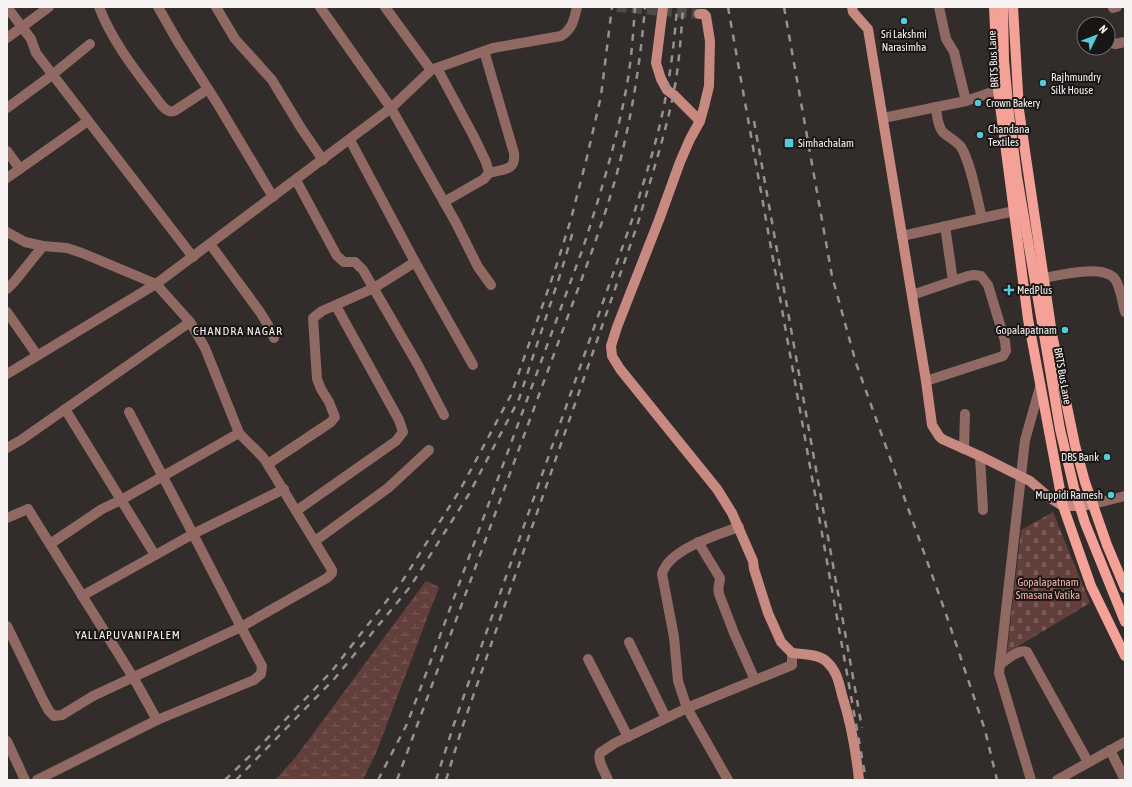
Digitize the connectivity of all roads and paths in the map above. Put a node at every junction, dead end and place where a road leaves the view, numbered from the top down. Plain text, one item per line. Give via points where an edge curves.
1 (7, 7) edge
2 (49, 7) edge
3 (99, 7) edge
4 (158, 7) edge
5 (216, 7) edge
6 (320, 7) edge
7 (385, 7) edge
8 (577, 7) edge
9 (663, 7) edge
10 (852, 7) edge
11 (939, 7) edge
12 (994, 7) edge
13 (1003, 7) edge
14 (1013, 7) edge
15 (699, 14) dead end
16 (22, 27) junction
17 (7, 38) edge
18 (90, 44) dead end
19 (484, 51) junction
20 (434, 69) junction
21 (52, 75) junction
22 (208, 89) junction
23 (998, 90) junction
24 (966, 101) junction
25 (936, 107) junction
26 (7, 108) edge
27 (391, 108) junction
28 (883, 118) junction
29 (88, 121) junction
30 (700, 121) junction
31 (350, 140) junction
32 (7, 151) edge
33 (323, 160) junction
34 (20, 169) junction
35 (489, 173) junction
36 (7, 178) edge
37 (296, 180) junction
38 (274, 197) junction
39 (444, 202) junction
40 (1014, 212) junction
41 (982, 218) junction
42 (945, 226) junction
43 (7, 232) edge
44 (902, 236) junction
45 (210, 244) junction
46 (43, 246) junction
47 (193, 257) junction
48 (415, 262) junction
49 (1043, 278) junction
50 (953, 281) junction
51 (156, 284) junction
52 (491, 285) dead end
53 (374, 288) junction
54 (7, 289) edge
55 (912, 295) junction
56 (336, 306) junction
57 (1125, 312) edge
58 (8, 317) edge
59 (190, 322) junction
60 (274, 338) dead end
61 (37, 355) junction
62 (473, 364) dead end
63 (7, 374) edge
64 (926, 381) junction
65 (1040, 387) junction
66 (65, 409) junction
67 (129, 412) dead end
68 (966, 414) dead end
69 (444, 415) dead end
70 (239, 433) junction
71 (7, 448) edge
72 (964, 449) junction
73 (429, 450) dead end
74 (980, 456) junction
75 (268, 464) junction
76 (162, 477) junction
77 (1021, 477) junction
78 (284, 489) junction
79 (1125, 496) edge
80 (121, 500) junction
81 (1093, 504) junction
82 (1062, 506) junction
83 (1079, 506) junction
84 (983, 510) dead end
85 (296, 511) junction
86 (7, 518) edge
87 (739, 527) junction
88 (193, 534) junction
89 (315, 541) junction
90 (698, 542) junction
91 (50, 544) junction
92 (155, 555) junction
93 (1125, 588) edge
94 (82, 596) junction
95 (1125, 622) edge
96 (7, 626) edge
97 (241, 627) junction
98 (629, 642) dead end
99 (792, 653) junction
100 (1125, 656) edge
101 (588, 659) dead end
102 (1000, 664) junction
103 (133, 677) junction
104 (756, 680) junction
105 (687, 708) junction
106 (666, 718) junction
107 (157, 720) junction
108 (628, 737) junction
109 (7, 741) edge
110 (1125, 742) edge
111 (1110, 750) junction
112 (1088, 762) junction
113 (1068, 777) edge
114 (25, 780) edge
115 (37, 780) edge
116 (608, 780) edge
117 (728, 780) edge
118 (859, 780) edge
119 (1031, 780) edge
120 (1057, 780) edge
121 (1125, 780) edge

1 - 16 street
2 - 16 street
3 - 22 street via 113,37 166,109 172,112
4 - 22 street
5 - 33 street via 235,39 272,80
6 - 27 street
7 - 20 street
8 - 19 street via 571,27 561,36
9 - 30 street via 656,63 661,79 667,90
10 - 28 street via 853,12 868,29
11 - 24 street via 946,39 954,52
12 - 23 main road
13 - 83 main road, BRTS Bus Lane via 1004,60 1016,176 1060,430
14 - 49 main road via 1019,110
15 - 30 street via 706,16 710,41 709,86
16 - 17 street
16 - 21 street
18 - 21 street
19 - 20 street
19 - 35 street via 515,161 508,168
20 - 27 street
20 - 35 street via 476,142
21 - 26 street
21 - 29 street
22 - 38 street
23 - 24 street
23 - 40 main road
24 - 25 street
25 - 28 street
25 - 41 street via 942,130 956,141 966,158
27 - 31 street
27 - 39 street
28 - 44 street
29 - 34 street
29 - 47 street
30 - 87 street via 688,144 616,327 611,346 612,356 620,369 717,489
31 - 33 street
31 - 48 street
32 - 34 street
33 - 37 street
34 - 36 street
35 - 39 street via 484,180
37 - 38 street
37 - 53 street via 337,256 344,262 355,262
38 - 45 street
39 - 52 street via 478,267
40 - 41 street
40 - 65 main road
41 - 42 street
42 - 44 street
42 - 50 street
43 - 46 street via 24,242
44 - 55 street
45 - 47 street
45 - 60 street via 260,312
46 - 51 street via 67,248 82,253
46 - 54 street
47 - 51 street
48 - 53 street
48 - 62 street
49 - 57 street via 1097,271 1107,274 1115,280 1120,290
49 - 81 main road via 1075,445
50 - 55 street
50 - 64 street via 974,275 984,278 994,302 1006,351 1003,356
51 - 59 street
51 - 61 street
53 - 56 street
53 - 69 street
55 - 64 street
56 - 75 street via 318,313 313,318 317,379 329,402 334,419
56 - 85 street via 399,420 403,432 396,441
58 - 61 street
59 - 66 street
59 - 70 street via 205,348
61 - 63 street
64 - 72 street via 934,430 942,439
65 - 77 street via 1025,440
65 - 82 main road
66 - 71 street
66 - 80 street
67 - 76 street
68 - 72 street
70 - 75 street via 260,452
70 - 76 street
72 - 74 street
73 - 89 street via 388,488
74 - 77 street
74 - 84 street
75 - 78 street
76 - 80 street
76 - 88 street
77 - 82 street
77 - 102 street
78 - 85 street
78 - 88 street
79 - 81 street
80 - 91 street via 102,509
80 - 92 street
81 - 83 street
81 - 93 main road
82 - 83 street
82 - 100 main road via 1091,586
83 - 95 main road, BRTS Bus Lane
85 - 89 street
86 - 91 street via 28,509
87 - 90 street
87 - 99 street via 753,561 768,613 781,642
88 - 92 street
88 - 97 street
89 - 97 street via 330,564 331,576
90 - 104 street via 720,578 717,589
90 - 105 street via 669,561 662,574 674,637 678,681
91 - 94 street
92 - 94 street
94 - 103 street
96 - 103 street via 43,700 54,716 62,715 93,696
97 - 103 street
97 - 107 street via 262,666 261,674 254,680
98 - 106 street
99 - 104 street via 792,665
99 - 118 street via 808,654 826,660 835,671 856,751
101 - 108 street
102 - 112 street via 1020,651 1027,652
102 - 119 street via 999,673
103 - 107 street
104 - 105 street
105 - 106 street
105 - 117 street
106 - 108 street
107 - 115 street
108 - 116 street via 598,756
109 - 114 street
110 - 111 street
111 - 112 street
111 - 121 street
112 - 113 street
113 - 120 street

